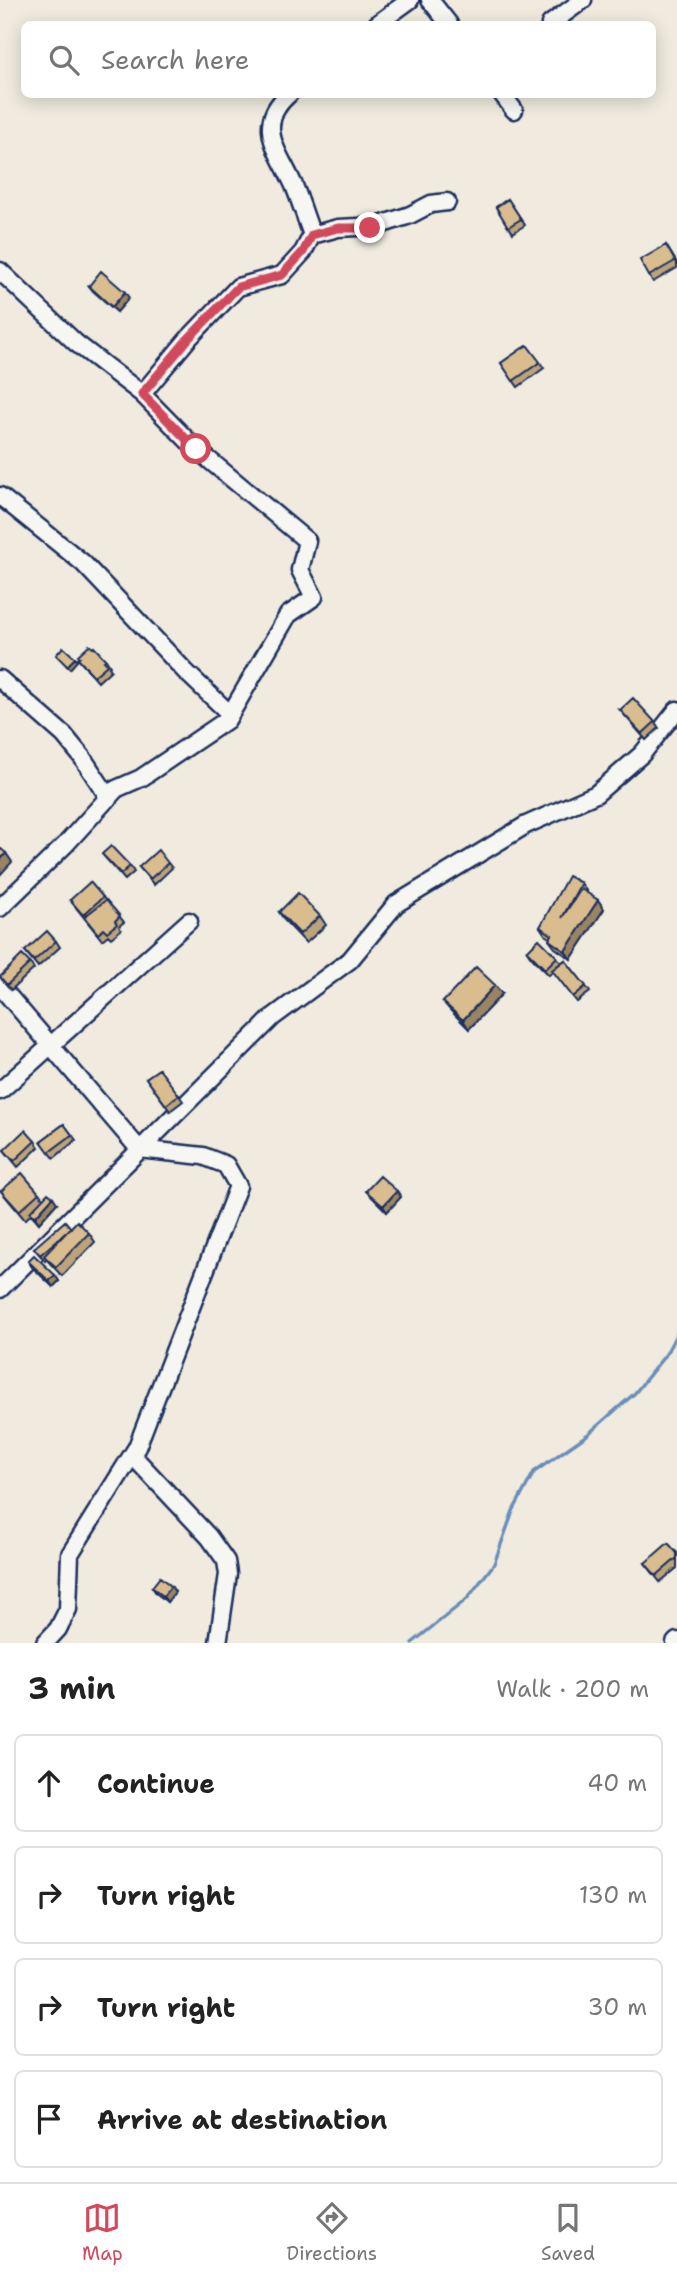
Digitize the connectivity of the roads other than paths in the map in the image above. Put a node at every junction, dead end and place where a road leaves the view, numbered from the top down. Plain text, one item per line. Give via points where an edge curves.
1 (410, 0) edge
2 (430, 0) edge
3 (583, 0) edge
4 (381, 21) edge
5 (447, 21) edge
6 (554, 21) edge
7 (285, 98) edge
8 (505, 98) edge
9 (514, 110) dead end
10 (447, 202) dead end
11 (312, 235) junction
12 (0, 271) edge
13 (142, 394) junction
14 (0, 496) edge
15 (0, 679) edge
16 (677, 710) edge
17 (230, 714) junction
18 (108, 798) junction
19 (0, 908) edge
20 (189, 921) dead end
21 (0, 986) edge
22 (50, 1045) junction
23 (0, 1091) edge
24 (139, 1149) junction
25 (0, 1289) edge
26 (132, 1455) junction
27 (45, 1643) edge
28 (218, 1643) edge

1 - 4 street
2 - 5 street
3 - 6 street
7 - 11 street via 270,122 273,144 295,186
8 - 9 street
10 - 11 street via 377,226
11 - 13 street via 282,275 238,287
12 - 13 street via 76,343
13 - 17 street via 196,449 307,541 300,570 314,597 288,615
14 - 17 street via 83,563
15 - 18 street via 64,735
16 - 24 street via 642,754 596,794 526,825 396,904 350,960 273,1017
17 - 18 street
18 - 19 street
20 - 22 street
21 - 22 street
22 - 23 street
22 - 24 street
24 - 25 street
24 - 26 street via 203,1156 226,1165 237,1186
26 - 27 street via 70,1554 68,1609
26 - 28 street via 226,1561

